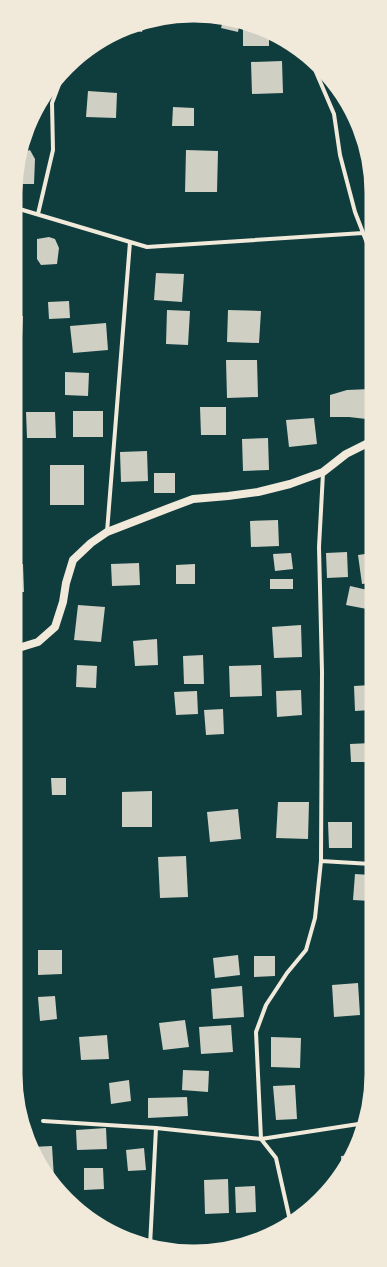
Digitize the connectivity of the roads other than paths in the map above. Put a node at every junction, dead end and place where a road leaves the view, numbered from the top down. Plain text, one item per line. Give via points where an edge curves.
1 (316, 71) edge
2 (60, 83) edge
3 (20, 209) edge
4 (38, 214) junction
5 (363, 233) junction
6 (130, 242) junction
7 (367, 243) edge
8 (367, 444) edge
9 (323, 472) junction
10 (107, 532) junction
11 (20, 647) edge
12 (321, 861) junction
13 (367, 864) edge
14 (42, 1121) dead end
15 (359, 1124) edge
16 (156, 1128) junction
17 (261, 1139) junction
18 (290, 1218) edge
19 (150, 1241) edge

1 - 5 street via 334,114 340,155
2 - 4 street via 52,104 53,150
3 - 4 street
4 - 6 street
5 - 6 street via 147,247
5 - 7 street
6 - 10 street
8 - 9 main road via 346,454
9 - 10 main road via 258,492 193,500
9 - 12 street via 319,548 322,672
10 - 11 main road via 74,560 55,627 38,642
12 - 13 street
12 - 17 street via 315,918 306,950 266,1005 256,1032
14 - 16 street
15 - 17 street
16 - 17 street
16 - 19 street
17 - 18 street via 276,1158

